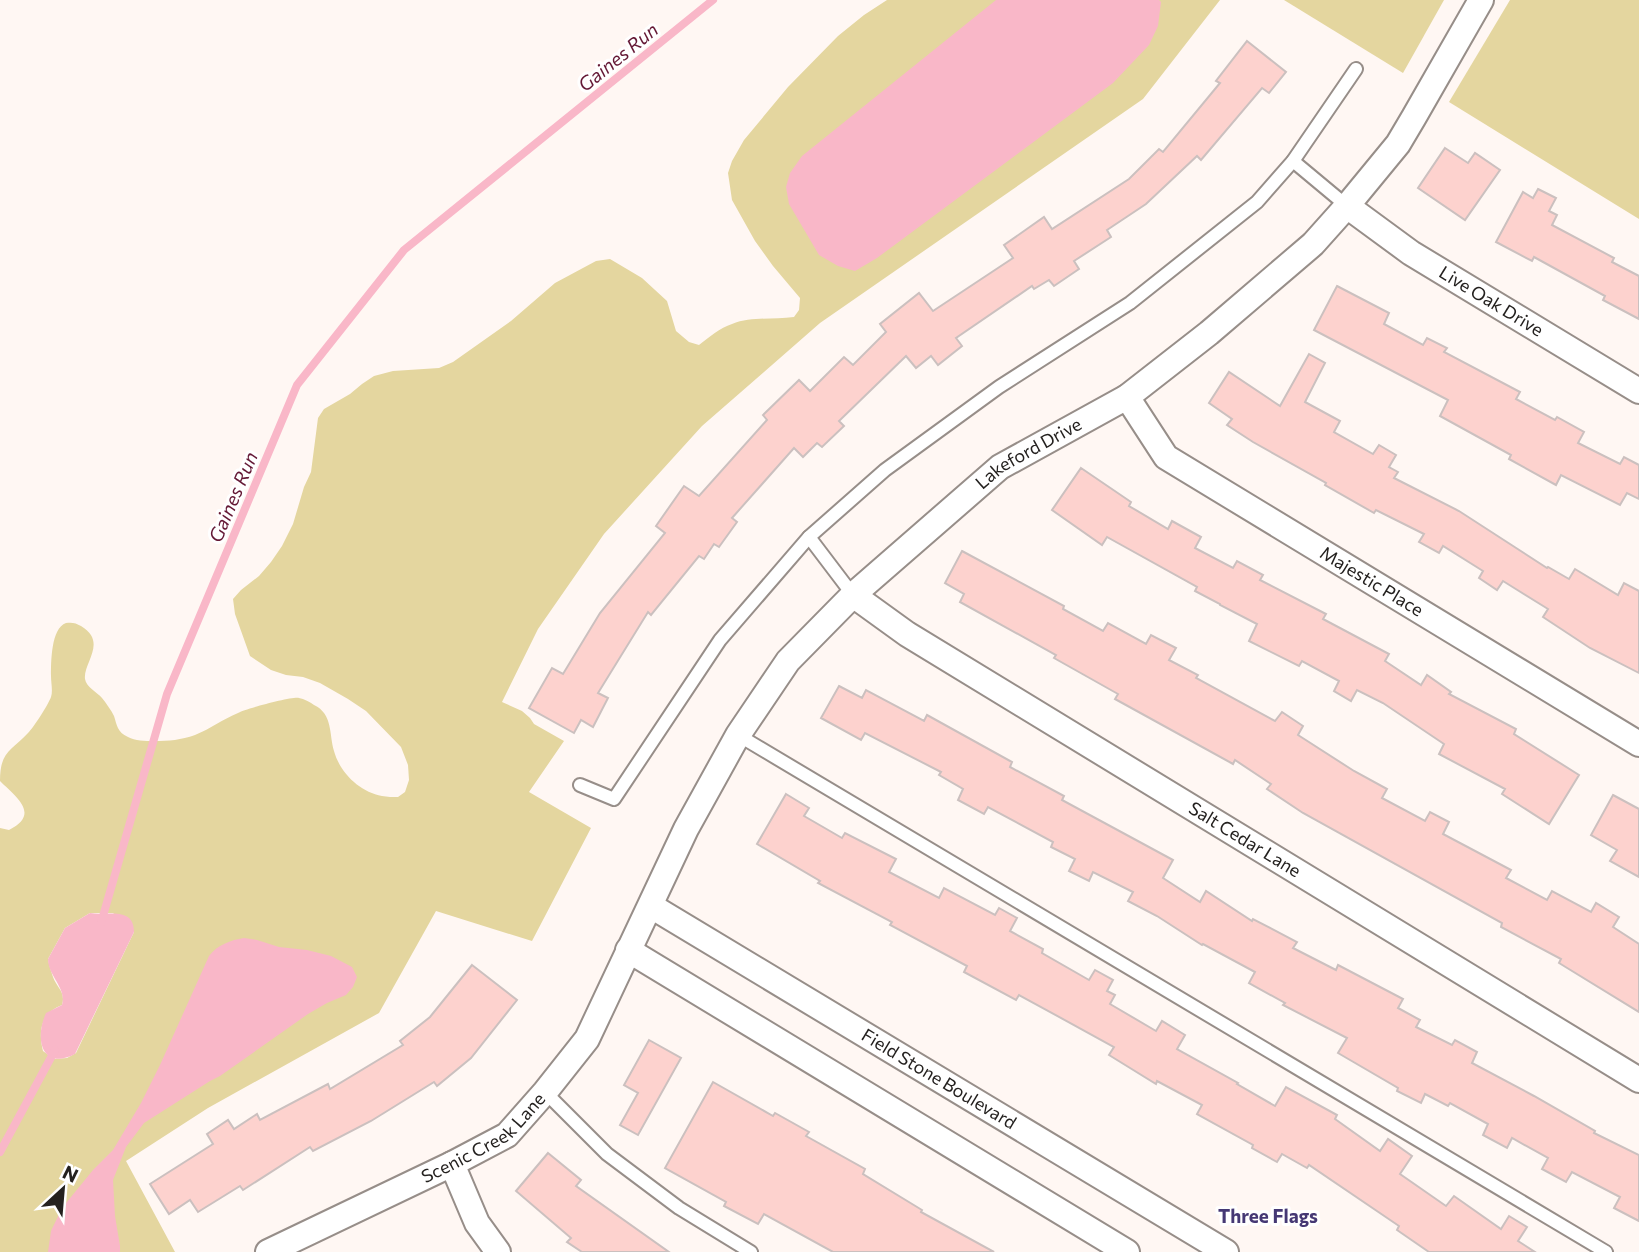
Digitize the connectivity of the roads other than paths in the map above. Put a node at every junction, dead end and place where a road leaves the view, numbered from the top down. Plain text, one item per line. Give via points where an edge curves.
1 (1480, 0) edge
2 (1356, 69) dead end
3 (1293, 161) junction
4 (1348, 206) junction
5 (1639, 391) edge
6 (1127, 397) junction
7 (809, 537) junction
8 (853, 595) junction
9 (737, 735) junction
10 (1639, 744) edge
11 (580, 785) dead end
12 (651, 906) junction
13 (628, 950) junction
14 (1639, 1080) edge
15 (545, 1092) junction
16 (452, 1164) junction
17 (268, 1252) edge
18 (498, 1252) edge
19 (751, 1252) edge
20 (1127, 1252) edge
21 (1226, 1252) edge
22 (1606, 1252) edge

1 - 4 street, Lakeford Drive via 1398,144
2 - 3 lane
3 - 4 lane
3 - 7 lane via 1257,202 1130,303 999,387 885,470
4 - 5 street, Live Oak Drive via 1412,253
4 - 6 street, Lakeford Drive via 1313,244
6 - 8 street, Lakeford Drive via 1000,467
6 - 10 street, Majestic Place via 1166,457
7 - 8 lane
7 - 11 lane via 720,640 614,799
8 - 9 street, Lakeford Drive via 788,661
8 - 14 street, Salt Cedar Lane via 907,634
9 - 12 street, Lakeford Drive
9 - 22 lane
12 - 13 street, Lakeford Drive
12 - 21 street, Field Stone Boulevard
13 - 15 street, Scenic Creek Lane via 587,1039
13 - 20 street
15 - 16 street, Scenic Creek Lane via 508,1135
15 - 19 lane via 607,1154 679,1209
16 - 17 street, Scenic Creek Lane
16 - 18 street via 477,1223

